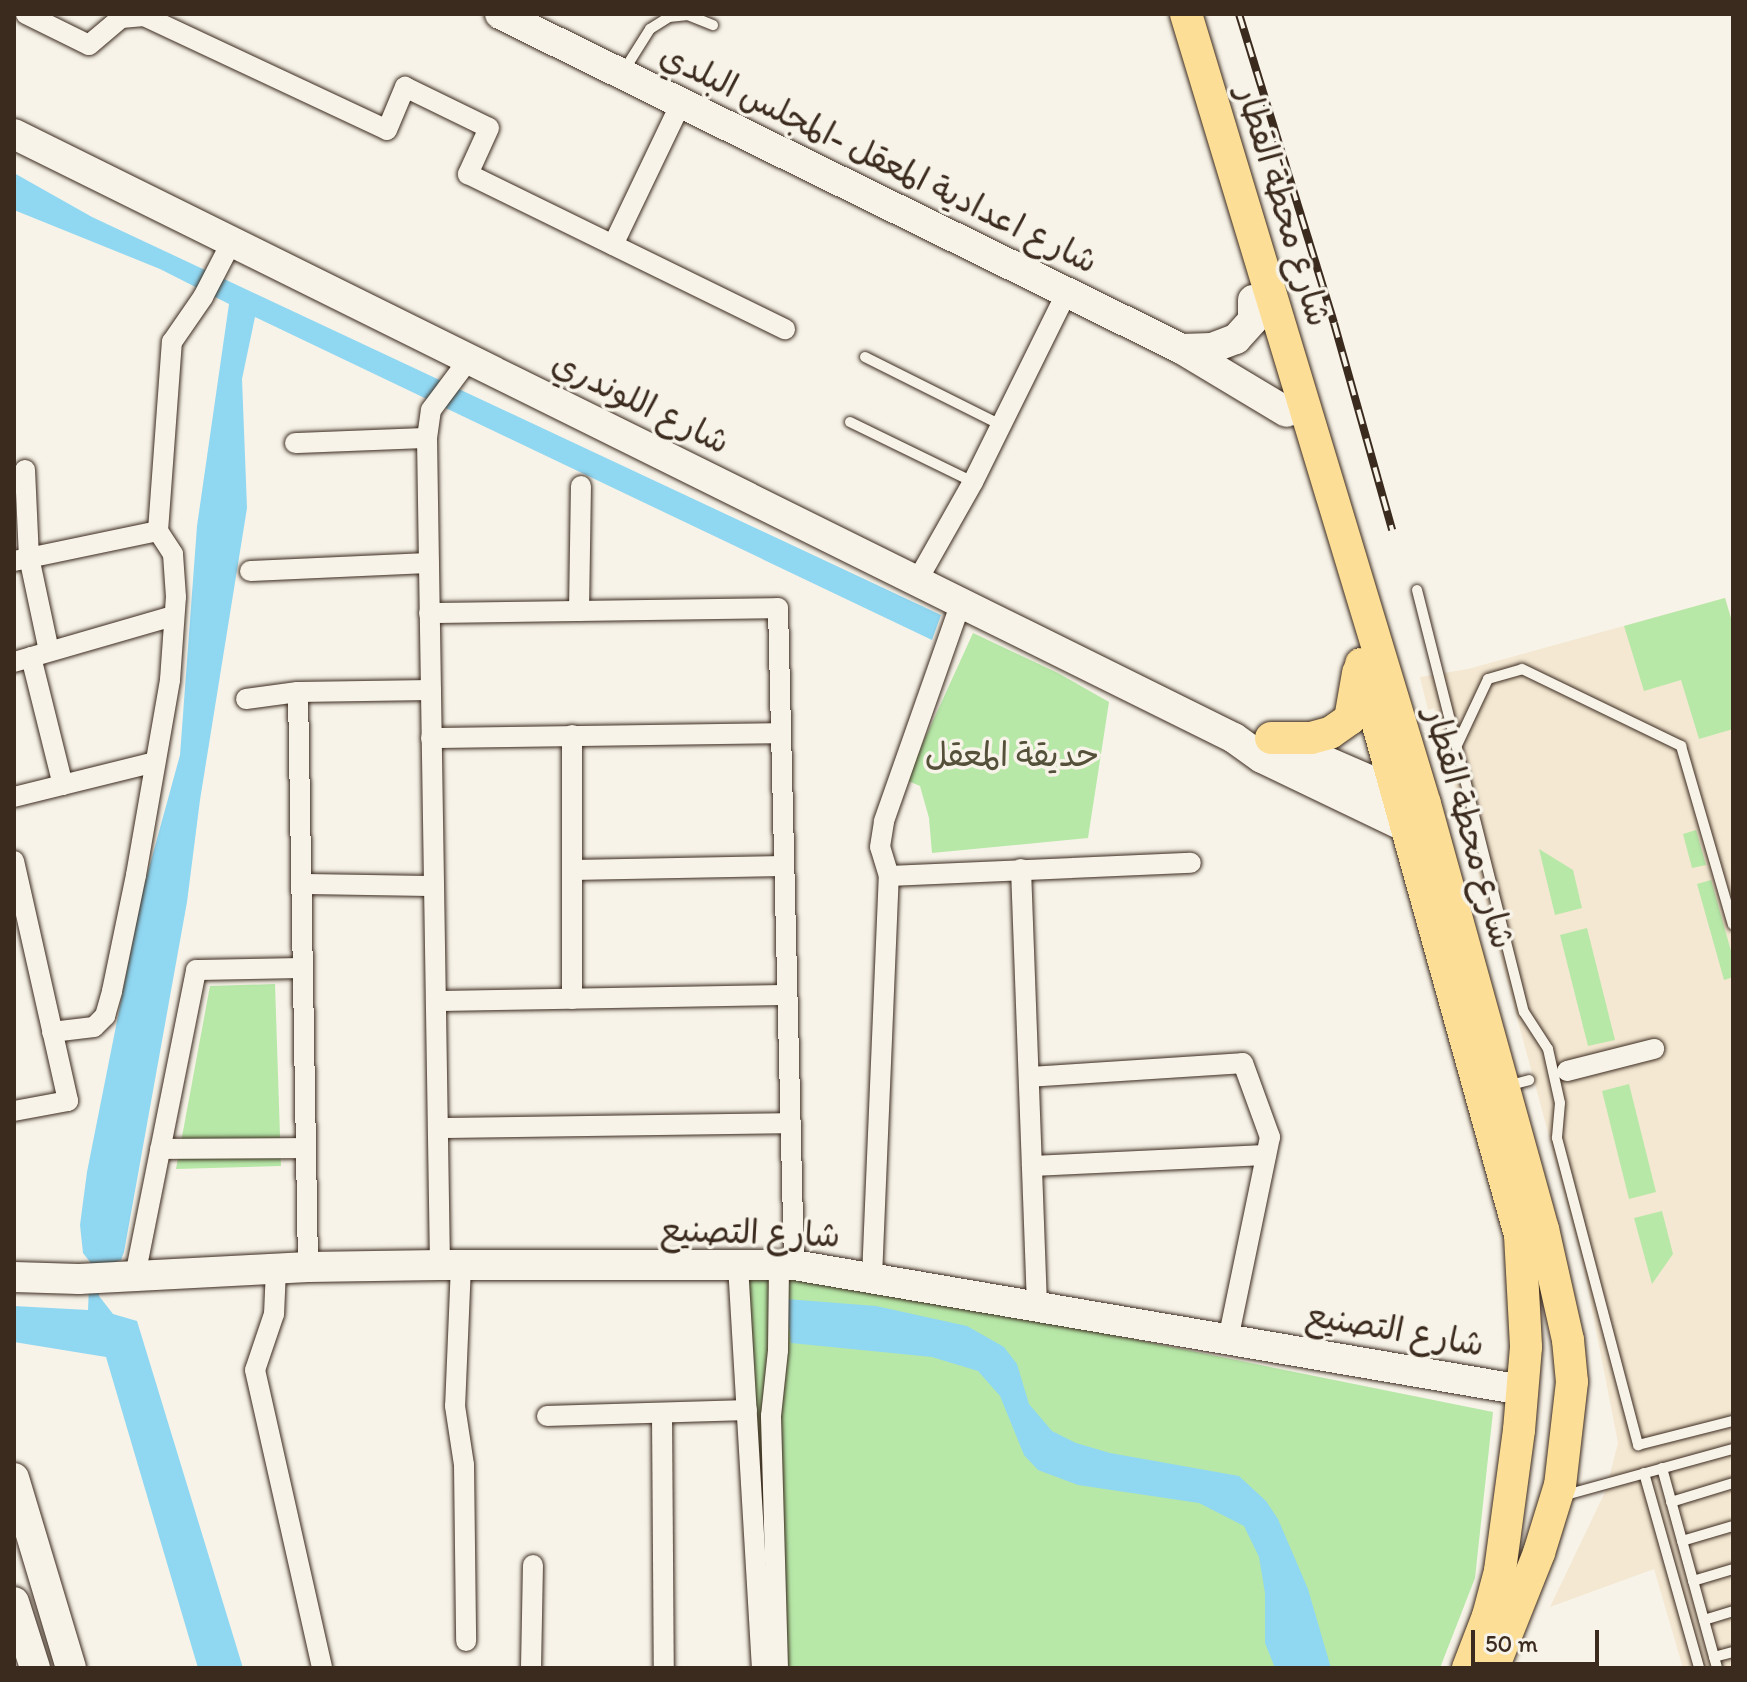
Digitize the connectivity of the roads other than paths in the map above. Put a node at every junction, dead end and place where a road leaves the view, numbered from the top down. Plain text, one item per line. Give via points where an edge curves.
1 (26, 14) edge
2 (500, 14) edge
3 (1165, 14) edge
4 (1186, 14) edge
5 (713, 25) dead end
6 (622, 74) junction
7 (681, 103) junction
8 (14, 134) edge
9 (613, 245) junction
10 (225, 256) junction
11 (1067, 292) junction
12 (1253, 300) junction
13 (785, 329) dead end
14 (1182, 349) junction
15 (865, 357) dead end
16 (461, 368) junction
17 (1287, 412) junction
18 (850, 422) dead end
19 (1001, 425) junction
20 (427, 438) junction
21 (295, 443) dead end
22 (25, 470) dead end
23 (973, 482) junction
24 (581, 486) dead end
25 (158, 531) junction
26 (21, 559) edge
27 (429, 563) junction
28 (250, 571) dead end
29 (917, 581) junction
30 (1417, 590) dead end
31 (961, 602) junction
32 (579, 611) junction
33 (429, 613) junction
34 (173, 616) junction
35 (31, 657) edge
36 (1359, 657) junction
37 (431, 690) junction
38 (298, 692) junction
39 (246, 699) dead end
40 (781, 733) junction
41 (572, 735) junction
42 (431, 738) junction
43 (1234, 738) junction
44 (1271, 738) junction
45 (1457, 745) junction
46 (155, 762) junction
47 (63, 785) junction
48 (1394, 791) junction
49 (14, 797) edge
50 (1421, 824) junction
51 (14, 861) edge
52 (1191, 863) dead end
53 (784, 866) junction
54 (1021, 869) junction
55 (572, 870) junction
56 (889, 876) junction
57 (301, 884) junction
58 (434, 886) junction
59 (1733, 925) edge
60 (303, 968) junction
61 (787, 995) junction
62 (572, 999) junction
63 (436, 1001) junction
64 (1469, 1003) junction
65 (52, 1032) junction
66 (1654, 1049) dead end
67 (1554, 1074) junction
68 (1029, 1077) junction
69 (14, 1111) edge
70 (791, 1123) junction
71 (438, 1128) junction
72 (306, 1148) junction
73 (160, 1149) junction
74 (1266, 1155) junction
75 (1032, 1166) junction
76 (451, 1265) junction
77 (738, 1265) junction
78 (786, 1265) junction
79 (308, 1267) junction
80 (276, 1269) junction
81 (122, 1276) junction
82 (14, 1277) edge
83 (872, 1277) junction
84 (1037, 1305) junction
85 (1228, 1339) junction
86 (1568, 1340) junction
87 (1526, 1347) junction
88 (1522, 1390) junction
89 (747, 1410) junction
90 (662, 1413) junction
91 (547, 1416) dead end
92 (1733, 1421) edge
93 (1733, 1449) edge
94 (1662, 1468) junction
95 (1513, 1473) junction
96 (1644, 1473) junction
97 (14, 1478) edge
98 (1733, 1483) edge
99 (1558, 1491) junction
100 (1671, 1502) junction
101 (1733, 1526) edge
102 (1682, 1541) junction
103 (533, 1565) dead end
104 (1733, 1569) edge
105 (1693, 1581) junction
106 (14, 1602) edge
107 (1733, 1611) edge
108 (1704, 1620) junction
109 (466, 1641) dead end
110 (1733, 1652) edge
111 (1716, 1663) edge
112 (35, 1668) edge
113 (71, 1668) edge
114 (322, 1668) edge
115 (531, 1668) edge
116 (664, 1668) edge
117 (762, 1668) edge
118 (778, 1668) edge
119 (1468, 1668) edge
120 (1493, 1668) edge
121 (1699, 1668) edge

1 - 9 street via 89,45 121,18 144,16 387,130 405,87 489,128 468,174
2 - 6 street, شارع اعدادية المعقل -المجلس البلدي
3 - 12 main road, شارع محطة القطار
4 - 50 main road, شارع محطة القطار
5 - 6 lane via 688,15 669,17 650,29
6 - 7 street, شارع اعدادية المعقل -المجلس البلدي
7 - 9 street
7 - 11 street, شارع اعدادية المعقل -المجلس البلدي
8 - 10 street, شارع اللوندري
9 - 13 street
10 - 16 street, شارع اللوندري
10 - 25 street via 172,342
11 - 14 street, شارع اعدادية المعقل -المجلس البلدي
11 - 19 street
12 - 14 street via 1253,320 1236,339 1212,348
12 - 17 main road, شارع محطة القطار
14 - 17 street, شارع اعدادية المعقل -المجلس البلدي
15 - 19 lane
16 - 20 street via 431,410
16 - 29 street, شارع اللوندري
17 - 36 main road, شارع محطة القطار
18 - 23 lane
19 - 23 street
20 - 21 street
20 - 27 street
22 - 26 street
23 - 29 street
24 - 32 street
25 - 26 street
25 - 34 street via 173,554
26 - 35 street
27 - 28 street
27 - 33 street
29 - 31 street, شارع اللوندري
30 - 45 lane
31 - 43 street, شارع اللوندري
31 - 56 street via 884,821 880,847
32 - 33 street
32 - 40 street via 778,608
33 - 37 street
34 - 35 street
34 - 46 street via 170,680
35 - 47 street
36 - 44 main road via 1350,719 1311,738
36 - 48 main road, شارع محطة القطار
37 - 38 street
37 - 42 street
38 - 39 street
38 - 57 street
40 - 41 street
40 - 53 street
41 - 42 street
41 - 55 street
42 - 58 street
43 - 44 street
43 - 50 street, شارع اللوندري via 1262,758
44 - 48 street
45 - 59 lane via 1488,679 1522,669 1681,746
45 - 67 lane via 1524,1012 1546,1044
46 - 47 street
46 - 65 street via 105,1016 94,1027
47 - 49 street
48 - 50 main road, شارع محطة القطار
50 - 64 main road, شارع محطة القطار
51 - 65 street
52 - 54 street
53 - 55 street
53 - 61 street
54 - 56 street
54 - 68 street
55 - 62 street
56 - 83 street
57 - 58 street
57 - 60 street
58 - 63 street
60 - 72 street
60 - 73 street via 196,970
61 - 62 street
61 - 70 street
62 - 63 street
63 - 71 street
64 - 86 main road, شارع محطة القطار via 1516,1083
64 - 87 main road, شارع محطة القطار via 1520,1235
65 - 69 street via 68,1101
66 - 67 street
67 - 92 lane via 1560,1103 1557,1138 1638,1445
68 - 74 street via 1243,1063 1270,1137
68 - 75 street
70 - 71 street
70 - 78 street
71 - 76 street
72 - 73 street
72 - 79 street
73 - 81 street
74 - 75 street
74 - 85 street
75 - 84 street
76 - 77 street, شارع التصنيع
76 - 79 street, شارع التصنيع
76 - 109 street via 455,1406 464,1465
77 - 78 street, شارع التصنيع
77 - 89 street
78 - 83 street, شارع التصنيع
78 - 118 street via 771,1416
79 - 80 street, شارع التصنيع
80 - 81 street, شارع التصنيع
80 - 114 street via 274,1314 255,1370
81 - 82 street, شارع التصنيع
83 - 84 street, شارع التصنيع
84 - 85 street, شارع التصنيع
85 - 88 street, شارع التصنيع
86 - 87 main road via 1549,1329
86 - 99 main road, شارع محطة القطار via 1572,1382
87 - 88 main road, شارع محطة القطار
88 - 95 main road, شارع محطة القطار
89 - 90 street
89 - 117 street
90 - 91 street
90 - 116 street
93 - 94 lane
94 - 96 lane
94 - 100 lane
95 - 99 main road via 1518,1491 1531,1505 1542,1506
95 - 119 main road, شارع محطة القطار via 1500,1571
96 - 99 lane
96 - 121 lane
97 - 113 street
98 - 100 lane
99 - 120 main road, شارع محطة القطار
100 - 102 lane
101 - 102 lane
102 - 105 lane
103 - 115 street
104 - 105 lane
105 - 108 lane
106 - 112 street
107 - 108 lane
108 - 111 lane
110 - 111 lane

